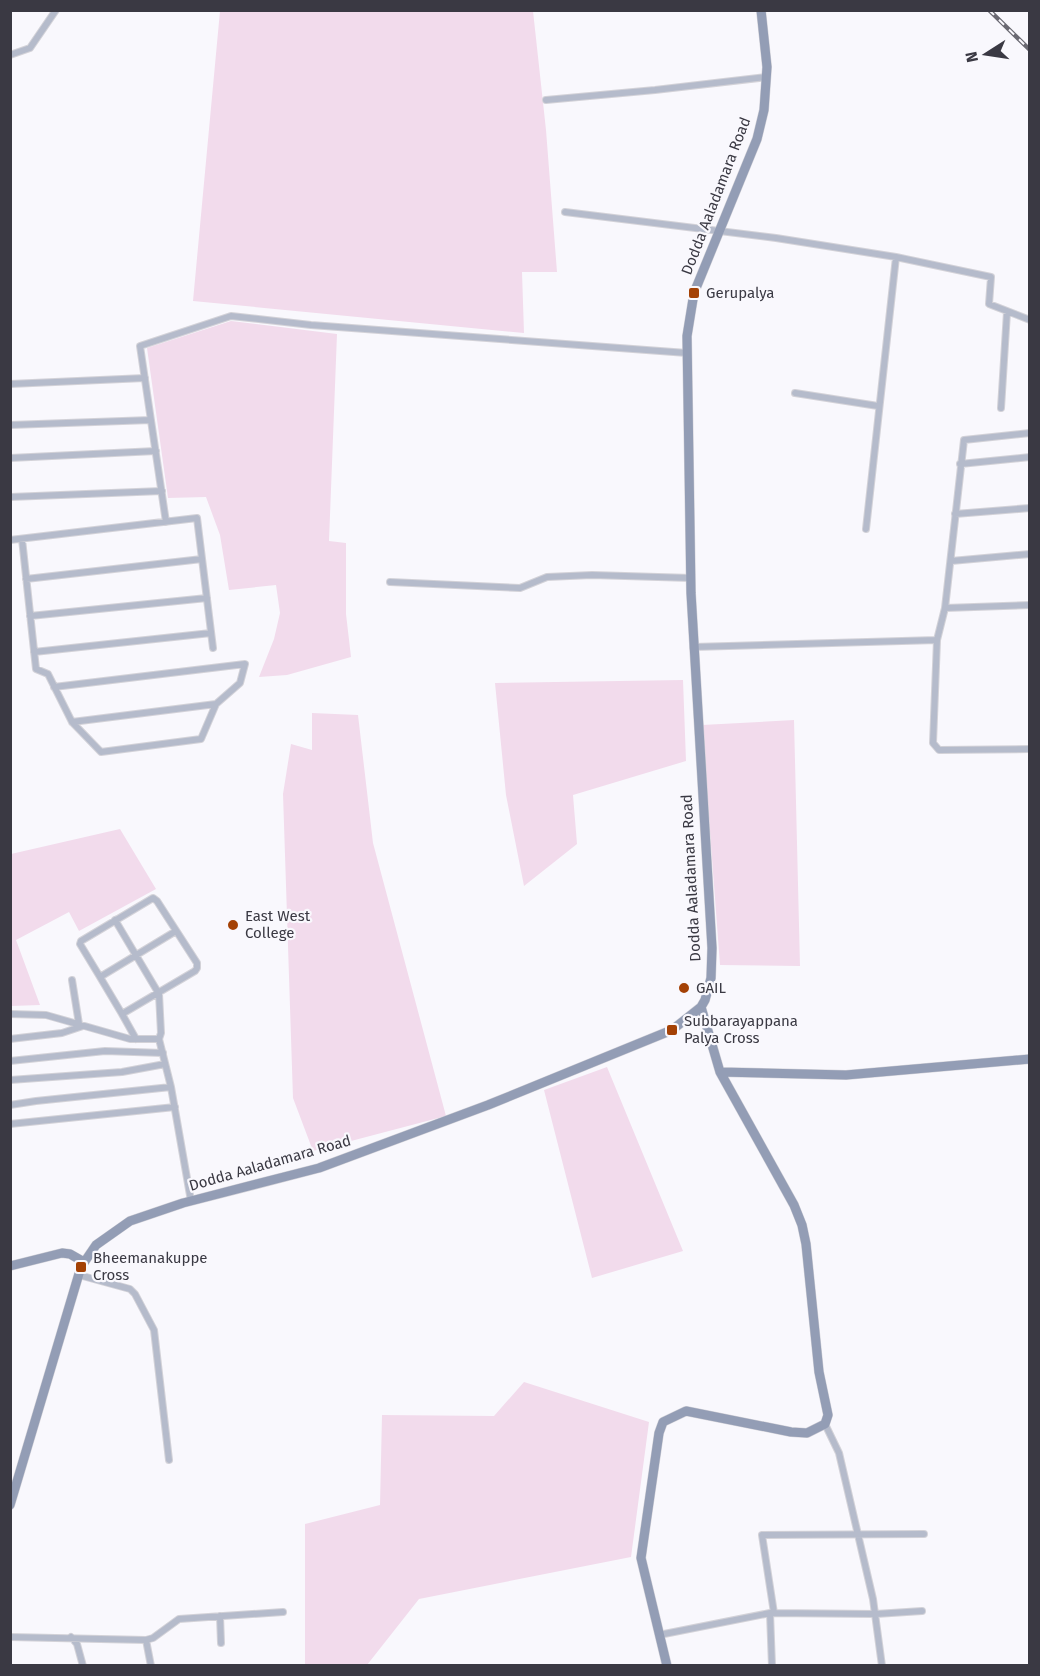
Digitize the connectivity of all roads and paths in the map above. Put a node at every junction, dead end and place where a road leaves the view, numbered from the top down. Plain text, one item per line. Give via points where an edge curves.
1 (56, 10) edge
2 (761, 10) edge
3 (10, 55) edge
4 (767, 77) junction
5 (546, 100) dead end
6 (565, 212) dead end
7 (719, 232) junction
8 (896, 257) junction
9 (1007, 312) junction
10 (1029, 320) edge
11 (687, 353) junction
12 (145, 378) junction
13 (10, 384) edge
14 (795, 393) dead end
15 (878, 406) junction
16 (1001, 408) dead end
17 (151, 420) junction
18 (10, 425) edge
19 (1029, 433) edge
20 (156, 451) junction
21 (1029, 457) edge
22 (10, 458) edge
23 (960, 464) junction
24 (162, 491) junction
25 (10, 497) edge
26 (1029, 508) edge
27 (955, 514) junction
28 (166, 522) junction
29 (866, 529) dead end
30 (22, 539) junction
31 (10, 540) edge
32 (1029, 554) edge
33 (202, 559) junction
34 (951, 561) junction
35 (691, 578) junction
36 (26, 579) junction
37 (390, 582) dead end
38 (207, 598) junction
39 (1029, 605) edge
40 (945, 608) junction
41 (30, 616) junction
42 (211, 633) junction
43 (937, 640) junction
44 (693, 647) junction
45 (213, 648) dead end
46 (34, 652) junction
47 (54, 687) junction
48 (216, 704) junction
49 (72, 722) junction
50 (1029, 749) edge
51 (116, 920) junction
52 (176, 931) junction
53 (137, 954) junction
54 (100, 977) junction
55 (72, 980) dead end
56 (158, 991) junction
57 (701, 1006) junction
58 (10, 1014) edge
59 (123, 1014) junction
60 (82, 1025) junction
61 (10, 1039) edge
62 (136, 1039) junction
63 (159, 1039) junction
64 (163, 1053) junction
65 (1029, 1059) edge
66 (10, 1061) edge
67 (165, 1064) junction
68 (720, 1072) junction
69 (10, 1080) edge
70 (171, 1087) junction
71 (10, 1105) edge
72 (175, 1107) junction
73 (10, 1124) edge
74 (191, 1201) junction
75 (84, 1262) junction
76 (10, 1266) edge
77 (79, 1275) junction
78 (825, 1424) junction
79 (169, 1460) dead end
80 (10, 1506) edge
81 (858, 1534) junction
82 (924, 1534) dead end
83 (922, 1611) dead end
84 (283, 1612) dead end
85 (772, 1613) junction
86 (876, 1614) junction
87 (219, 1616) junction
88 (659, 1635) junction
89 (10, 1637) edge
90 (70, 1637) junction
91 (146, 1640) junction
92 (221, 1643) dead end
93 (83, 1665) edge
94 (151, 1665) edge
95 (667, 1665) edge
96 (772, 1665) edge
97 (882, 1665) edge

1 - 3 street via 30,48
2 - 4 main road, Dodda Aaladamara Road
4 - 5 street
4 - 7 main road, Dodda Aaladamara Road via 757,139
6 - 7 street
7 - 8 street
7 - 11 main road, Dodda Aaladamara Road via 694,293
8 - 9 street via 992,277 989,304
8 - 15 street
9 - 10 street
9 - 16 street
11 - 12 street via 231,316 140,346
11 - 35 main road, Dodda Aaladamara Road
12 - 13 street
12 - 17 street
14 - 15 street
15 - 29 street
17 - 18 street
17 - 20 street
19 - 23 street via 964,440
20 - 22 street
20 - 24 street
21 - 23 street
23 - 27 street
24 - 25 street
24 - 28 street
26 - 27 street
27 - 34 street
28 - 30 street
28 - 33 street via 197,518
30 - 31 street
30 - 36 street
32 - 34 street
33 - 36 street
33 - 38 street
34 - 40 street
35 - 37 street via 547,577 520,588
35 - 44 main road, Dodda Aaladamara Road
36 - 41 street
38 - 41 street
38 - 42 street
39 - 40 street
40 - 43 street
41 - 46 street
42 - 45 street
42 - 46 street
43 - 44 street
43 - 50 street via 935,747
44 - 57 main road, Dodda Aaladamara Road via 712,948 711,978
46 - 47 street via 36,669 48,674
47 - 48 street via 245,664 240,684
47 - 49 street
48 - 49 street
48 - 49 street via 201,739 112,751 101,752
51 - 52 street via 153,898
51 - 53 street
51 - 54 street via 80,944
52 - 53 street
52 - 56 street via 197,968
53 - 54 street
53 - 56 street
54 - 59 street
55 - 60 street
56 - 59 street
56 - 63 street
57 - 68 main road
57 - 74 main road, Dodda Aaladamara Road via 672,1030 393,1142 319,1168
58 - 60 street via 41,1014
59 - 62 street
60 - 61 street via 62,1033
60 - 62 street
62 - 63 street
63 - 64 street
64 - 66 street via 105,1052
64 - 67 street
65 - 68 main road via 846,1074
67 - 69 street via 122,1072
67 - 70 street
68 - 78 main road via 794,1205 801,1225 828,1414
70 - 71 street
70 - 72 street
72 - 73 street
72 - 74 street
74 - 75 main road, Dodda Aaladamara Road via 130,1221 96,1245
75 - 76 main road via 62,1253
75 - 77 main road, Dodda Aaladamara Road
77 - 79 street via 130,1289 153,1327
77 - 80 main road, Dodda Aaladamara Road
78 - 81 street via 839,1453
78 - 88 main road via 807,1433 791,1432 686,1411 663,1422 641,1558
81 - 82 street
81 - 85 street via 762,1535
81 - 86 street
83 - 86 street
84 - 87 street
85 - 86 street
85 - 88 street
85 - 96 street
86 - 97 street
87 - 91 street via 179,1618
87 - 92 street
88 - 95 main road
89 - 90 street
90 - 91 street
90 - 93 street via 77,1644
91 - 94 street

